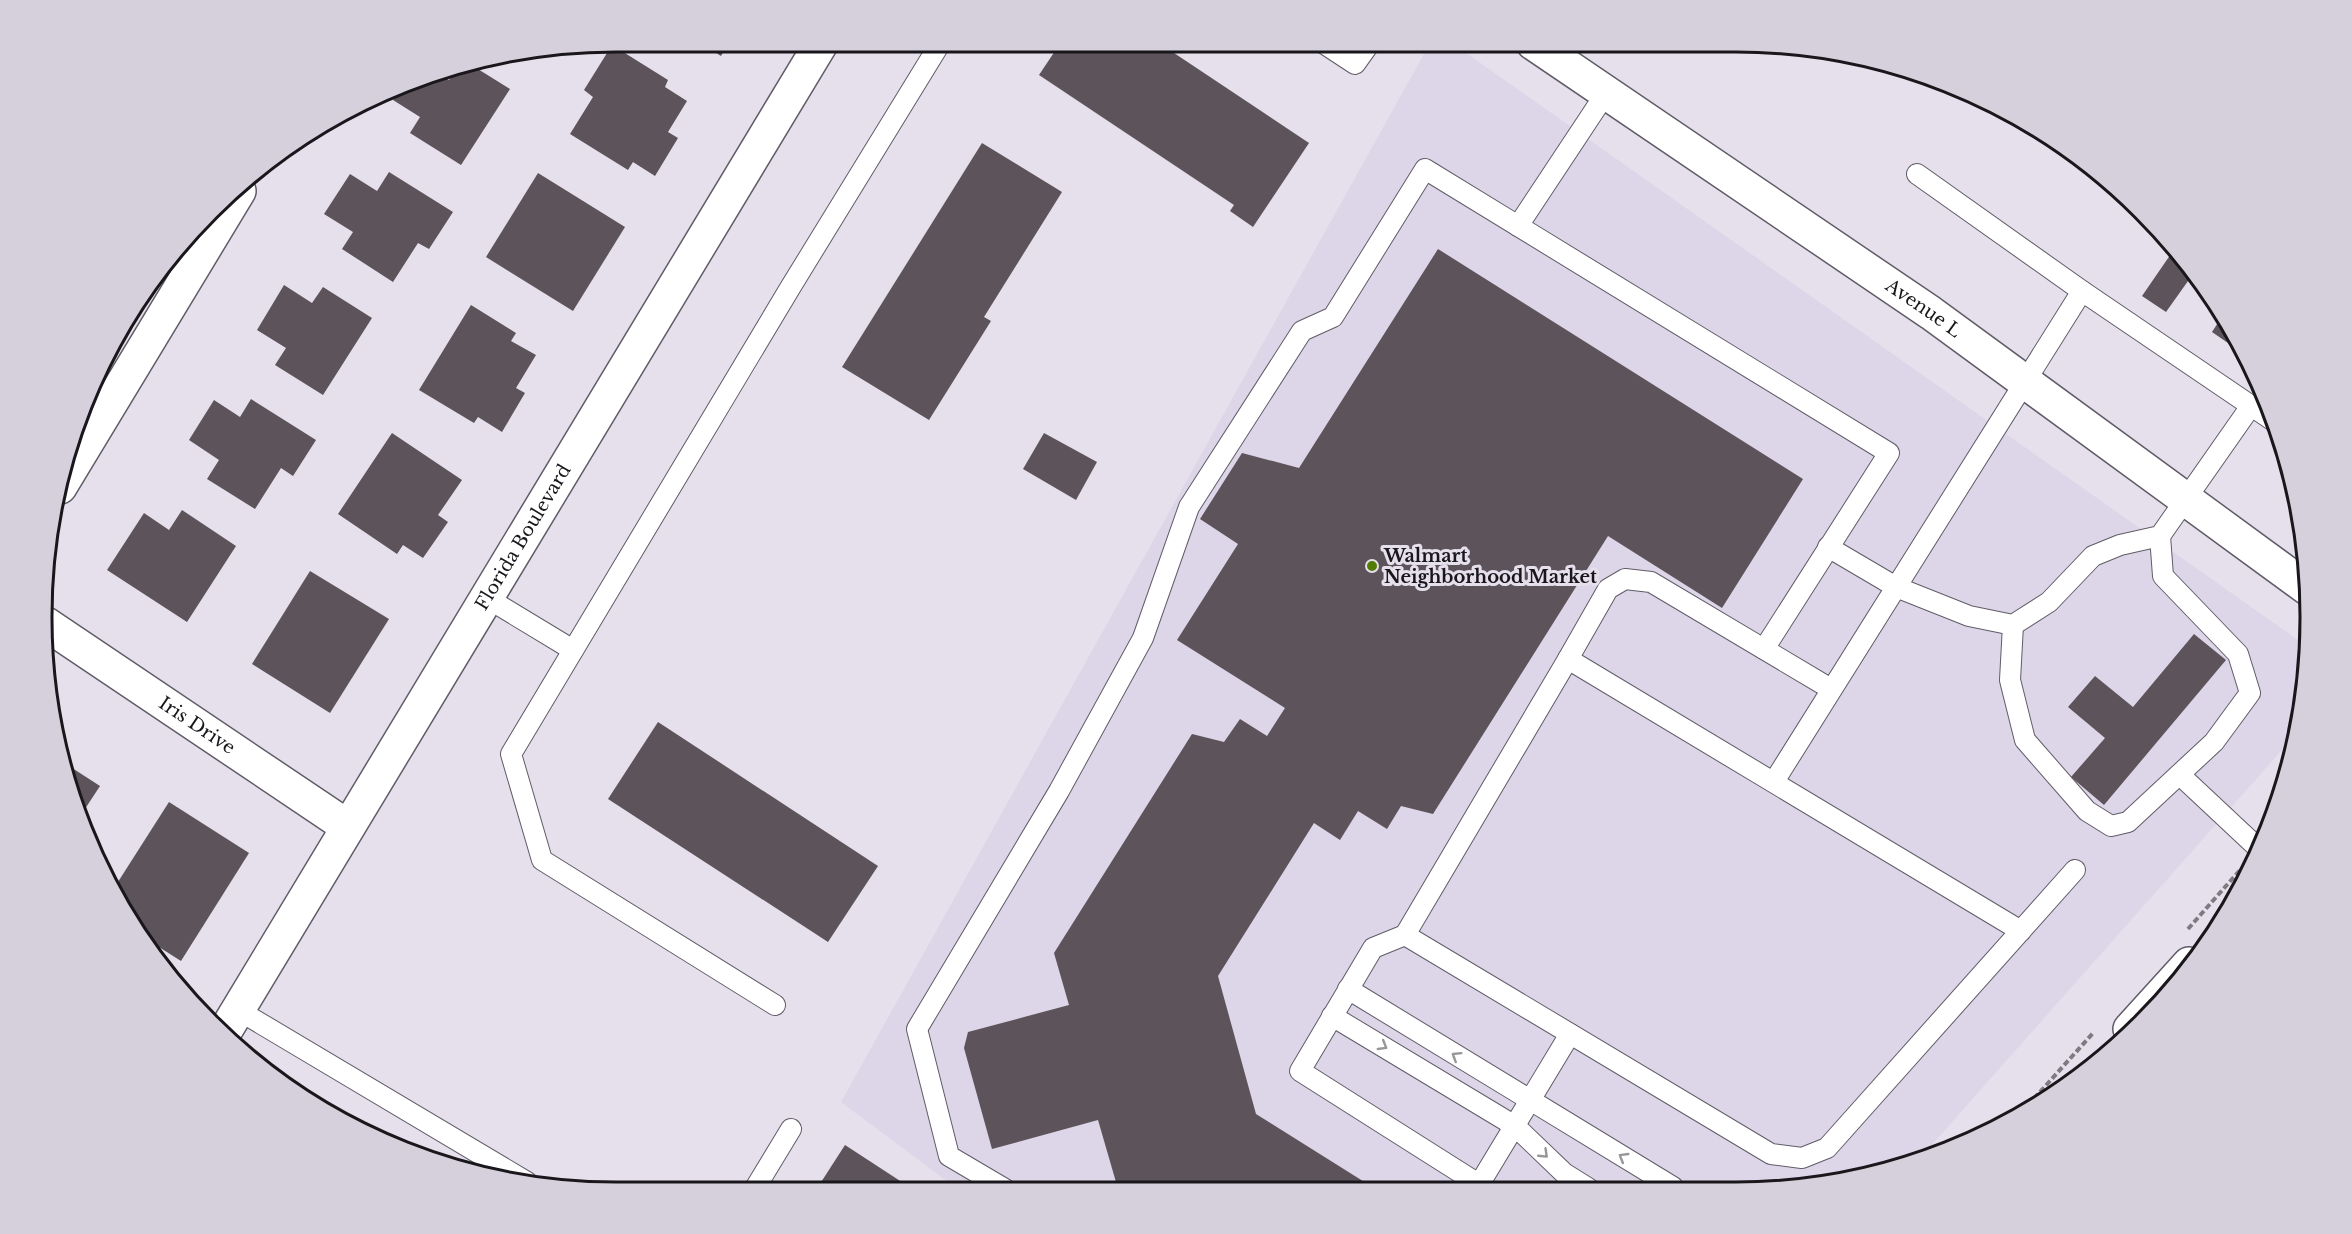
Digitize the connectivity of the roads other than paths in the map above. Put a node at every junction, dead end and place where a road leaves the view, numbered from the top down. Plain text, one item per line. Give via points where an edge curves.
1 (816, 52) edge
2 (931, 52) edge
3 (1337, 52) edge
4 (1364, 52) edge
5 (1546, 52) edge
6 (1606, 93) junction
7 (1917, 174) dead end
8 (229, 208) edge
9 (1518, 226) junction
10 (2082, 291) junction
11 (2024, 381) junction
12 (2251, 406) junction
13 (2261, 413) edge
14 (74, 464) edge
15 (2186, 500) junction
16 (2160, 536) junction
17 (1828, 547) junction
18 (2298, 582) edge
19 (1896, 587) junction
20 (487, 598) junction
21 (2013, 625) junction
22 (53, 628) edge
23 (1764, 649) junction
24 (573, 650) junction
25 (1568, 658) junction
26 (1831, 689) junction
27 (2180, 775) junction
28 (1774, 780) junction
29 (348, 827) junction
30 (2252, 843) edge
31 (2075, 870) dead end
32 (2021, 931) junction
33 (1405, 935) junction
34 (1348, 989) junction
35 (775, 1005) dead end
36 (1332, 1016) junction
37 (231, 1022) edge
38 (1570, 1034) junction
39 (1529, 1101) junction
40 (1515, 1126) junction
41 (791, 1130) dead end
42 (506, 1171) edge
43 (759, 1182) edge
44 (992, 1182) edge
45 (1472, 1182) edge
46 (1480, 1182) edge
47 (1578, 1182) edge
48 (1665, 1182) edge

1 - 20 street, Florida Boulevard
2 - 24 lane
3 - 4 lane via 1355,64
5 - 6 street, Avenue L
6 - 9 lane
6 - 11 street, Avenue L via 1931,313
7 - 10 lane
8 - 14 street
9 - 17 lane via 1889,453
9 - 44 lane via 1425,169 1333,317 1302,331 1190,507 1143,638 1059,791 917,1029 949,1155
10 - 11 lane
10 - 12 lane
11 - 15 street, Avenue L
11 - 19 lane
12 - 13 lane
12 - 15 lane
15 - 16 lane
15 - 18 street, Avenue L
16 - 21 lane via 2093,556 2049,602
16 - 27 lane via 2163,576 2238,654 2250,693 2214,742
17 - 19 lane
17 - 23 lane
19 - 21 lane via 1969,616
19 - 26 lane
20 - 24 lane
20 - 29 street, Florida Boulevard
21 - 27 lane via 2010,680 2025,740 2087,811 2111,826 2128,822
22 - 29 street, Iris Drive
23 - 25 lane via 1651,582 1625,579 1608,589
23 - 26 lane
24 - 35 lane via 511,754 542,860
25 - 28 lane
25 - 33 lane
26 - 28 lane
27 - 30 lane
28 - 32 lane
29 - 37 street, Florida Boulevard
31 - 32 lane
32 - 38 lane via 1827,1148 1802,1158 1772,1154
33 - 34 lane via 1373,948
33 - 38 lane
34 - 36 lane
39 -> 34 lane
36 -> 40 lane
36 - 45 lane via 1300,1071
37 - 42 lane
38 - 39 lane
39 - 40 lane
48 -> 39 lane
40 - 46 lane
40 -> 47 lane
41 - 43 lane

